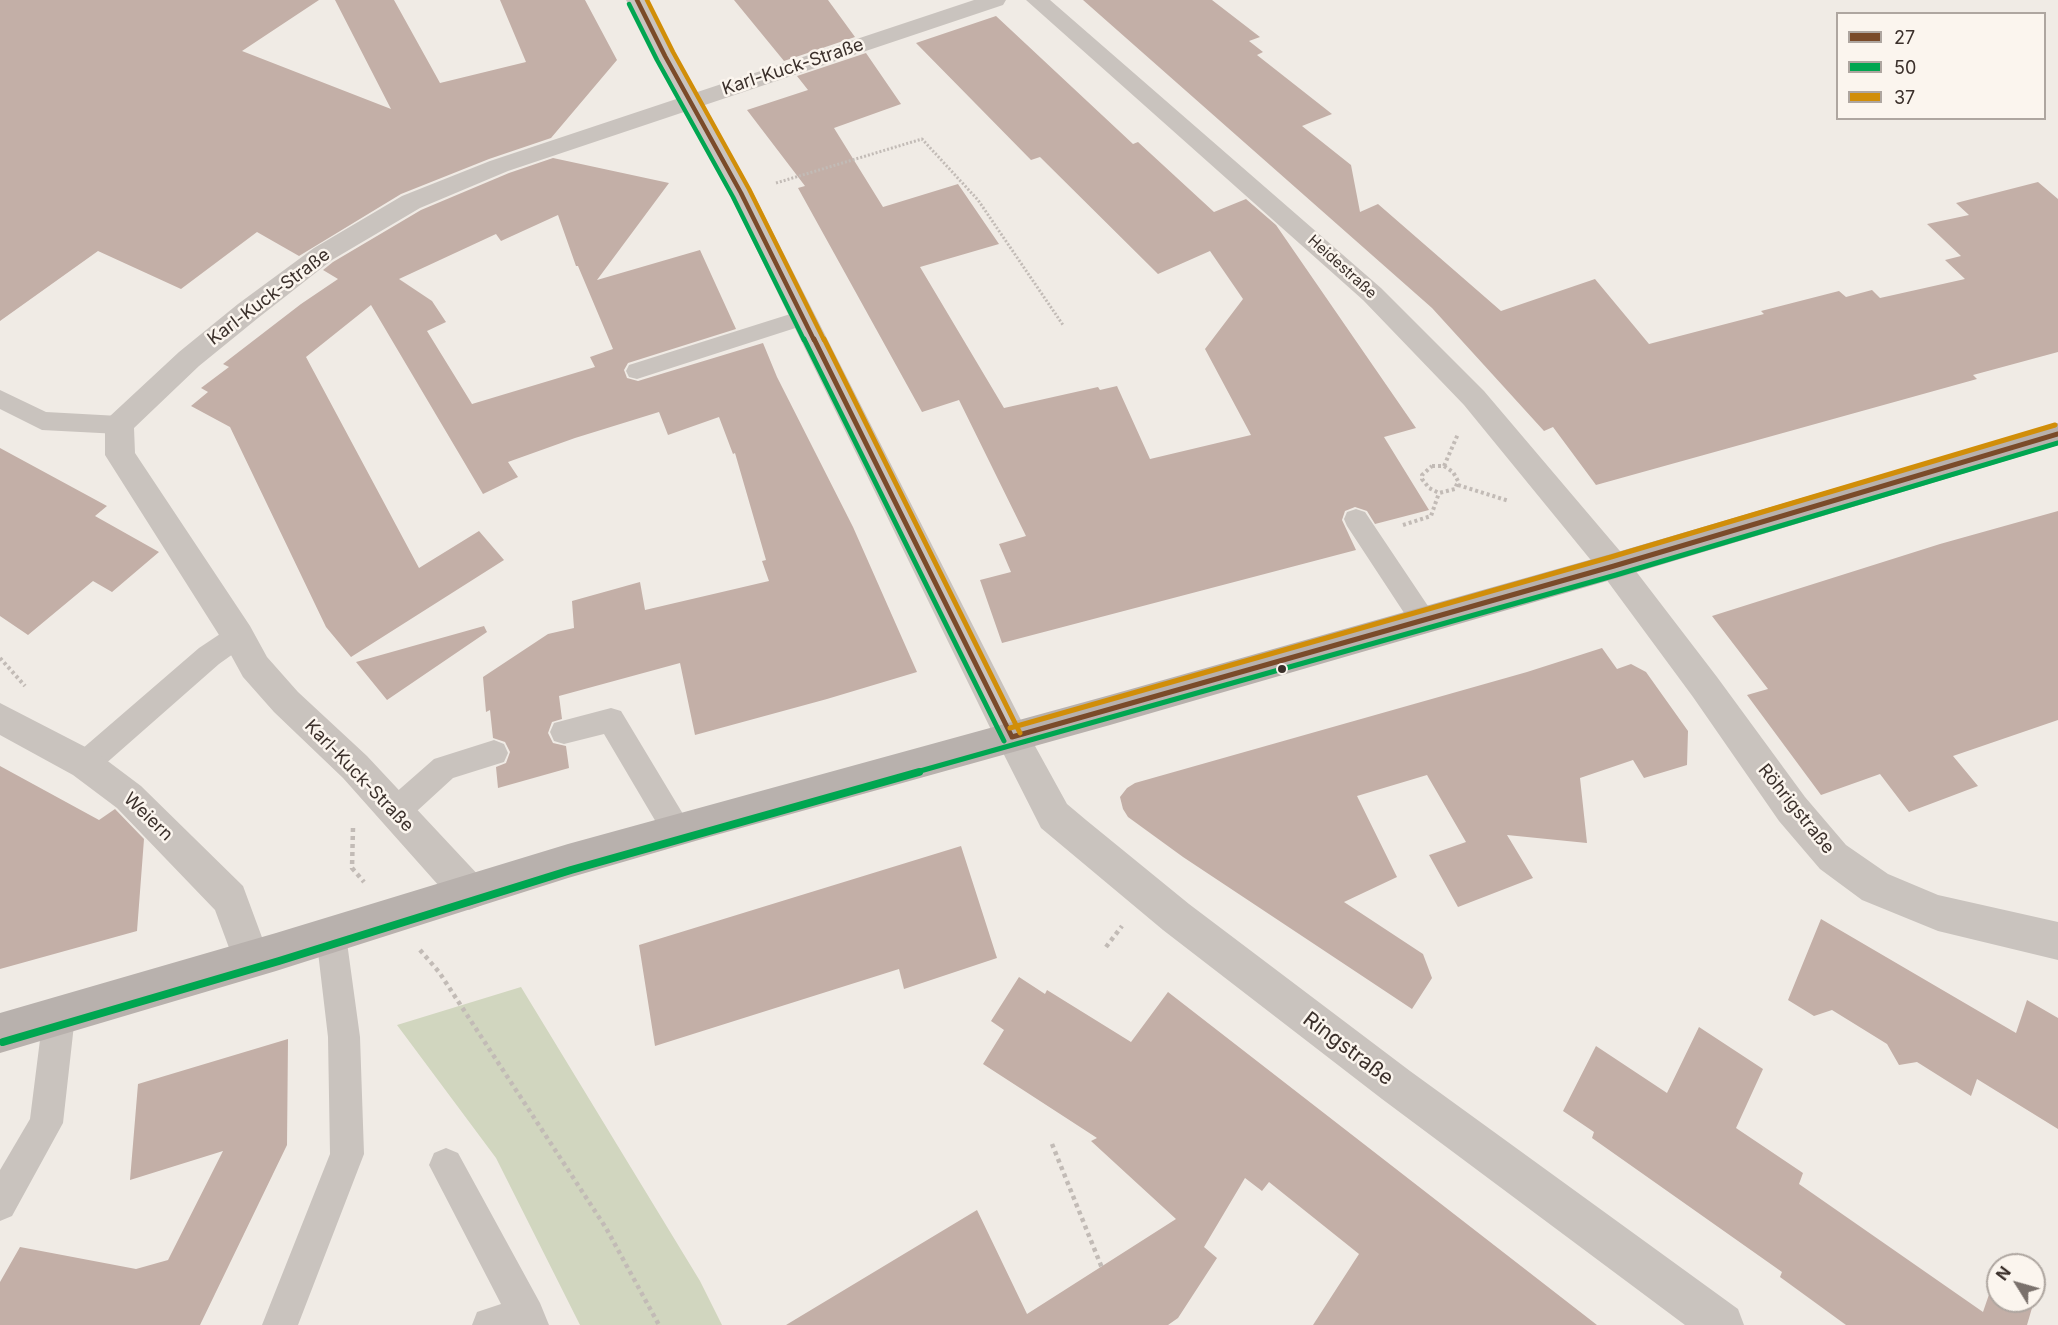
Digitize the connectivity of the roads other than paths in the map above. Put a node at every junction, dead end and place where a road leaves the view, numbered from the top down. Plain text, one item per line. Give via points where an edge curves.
1 (637, 0) edge
2 (995, 0) edge
3 (1037, 0) edge
4 (690, 101) junction
5 (803, 318) junction
6 (637, 371) dead end
7 (0, 399) edge
8 (119, 425) junction
9 (2058, 434) edge
10 (1356, 519) dead end
11 (1614, 566) junction
12 (1423, 620) junction
13 (238, 636) junction
14 (0, 718) edge
15 (564, 732) dead end
16 (1012, 737) junction
17 (494, 753) dead end
18 (85, 764) junction
19 (395, 812) junction
20 (676, 829) junction
21 (469, 892) junction
22 (331, 935) junction
23 (2058, 941) edge
24 (250, 959) junction
25 (59, 1016) junction
26 (0, 1033) edge
27 (446, 1165) dead end
28 (0, 1204) edge
29 (529, 1321) edge
30 (280, 1325) edge
31 (490, 1325) edge
32 (1722, 1325) edge

1 - 4 street, Ringstraße
2 - 4 street, Karl-Kuck-Straße
3 - 11 street, Heidestraße via 1372,294 1474,398
4 - 5 street, Ringstraße
4 - 8 street, Karl-Kuck-Straße via 499,166 411,202 323,254 248,311 189,359
5 - 6 lane
5 - 16 street, Ringstraße
7 - 8 lane via 42,421
8 - 13 street, Karl-Kuck-Straße via 120,455
9 - 11 main road
10 - 12 lane
11 - 12 main road
11 - 23 street, Röhrigstraße via 1792,809 1833,856 1875,887 1938,913
12 - 16 main road
13 - 18 lane via 209,656
13 - 19 street, Karl-Kuck-Straße via 255,667 278,693 355,767
14 - 18 street, Weiern
15 - 20 lane via 611,720
16 - 20 main road
16 - 32 street, Ringstraße via 1054,816 1073,832 1176,917 1387,1078
17 - 19 lane via 444,768
18 - 24 street, Weiern via 129,797 230,899
19 - 21 street, Karl-Kuck-Straße
20 - 21 main road
21 - 22 main road
22 - 24 main road
22 - 30 lane via 344,1037 347,1154
24 - 25 main road
25 - 26 main road
25 - 28 lane via 46,1123
27 - 29 lane
29 - 31 lane

